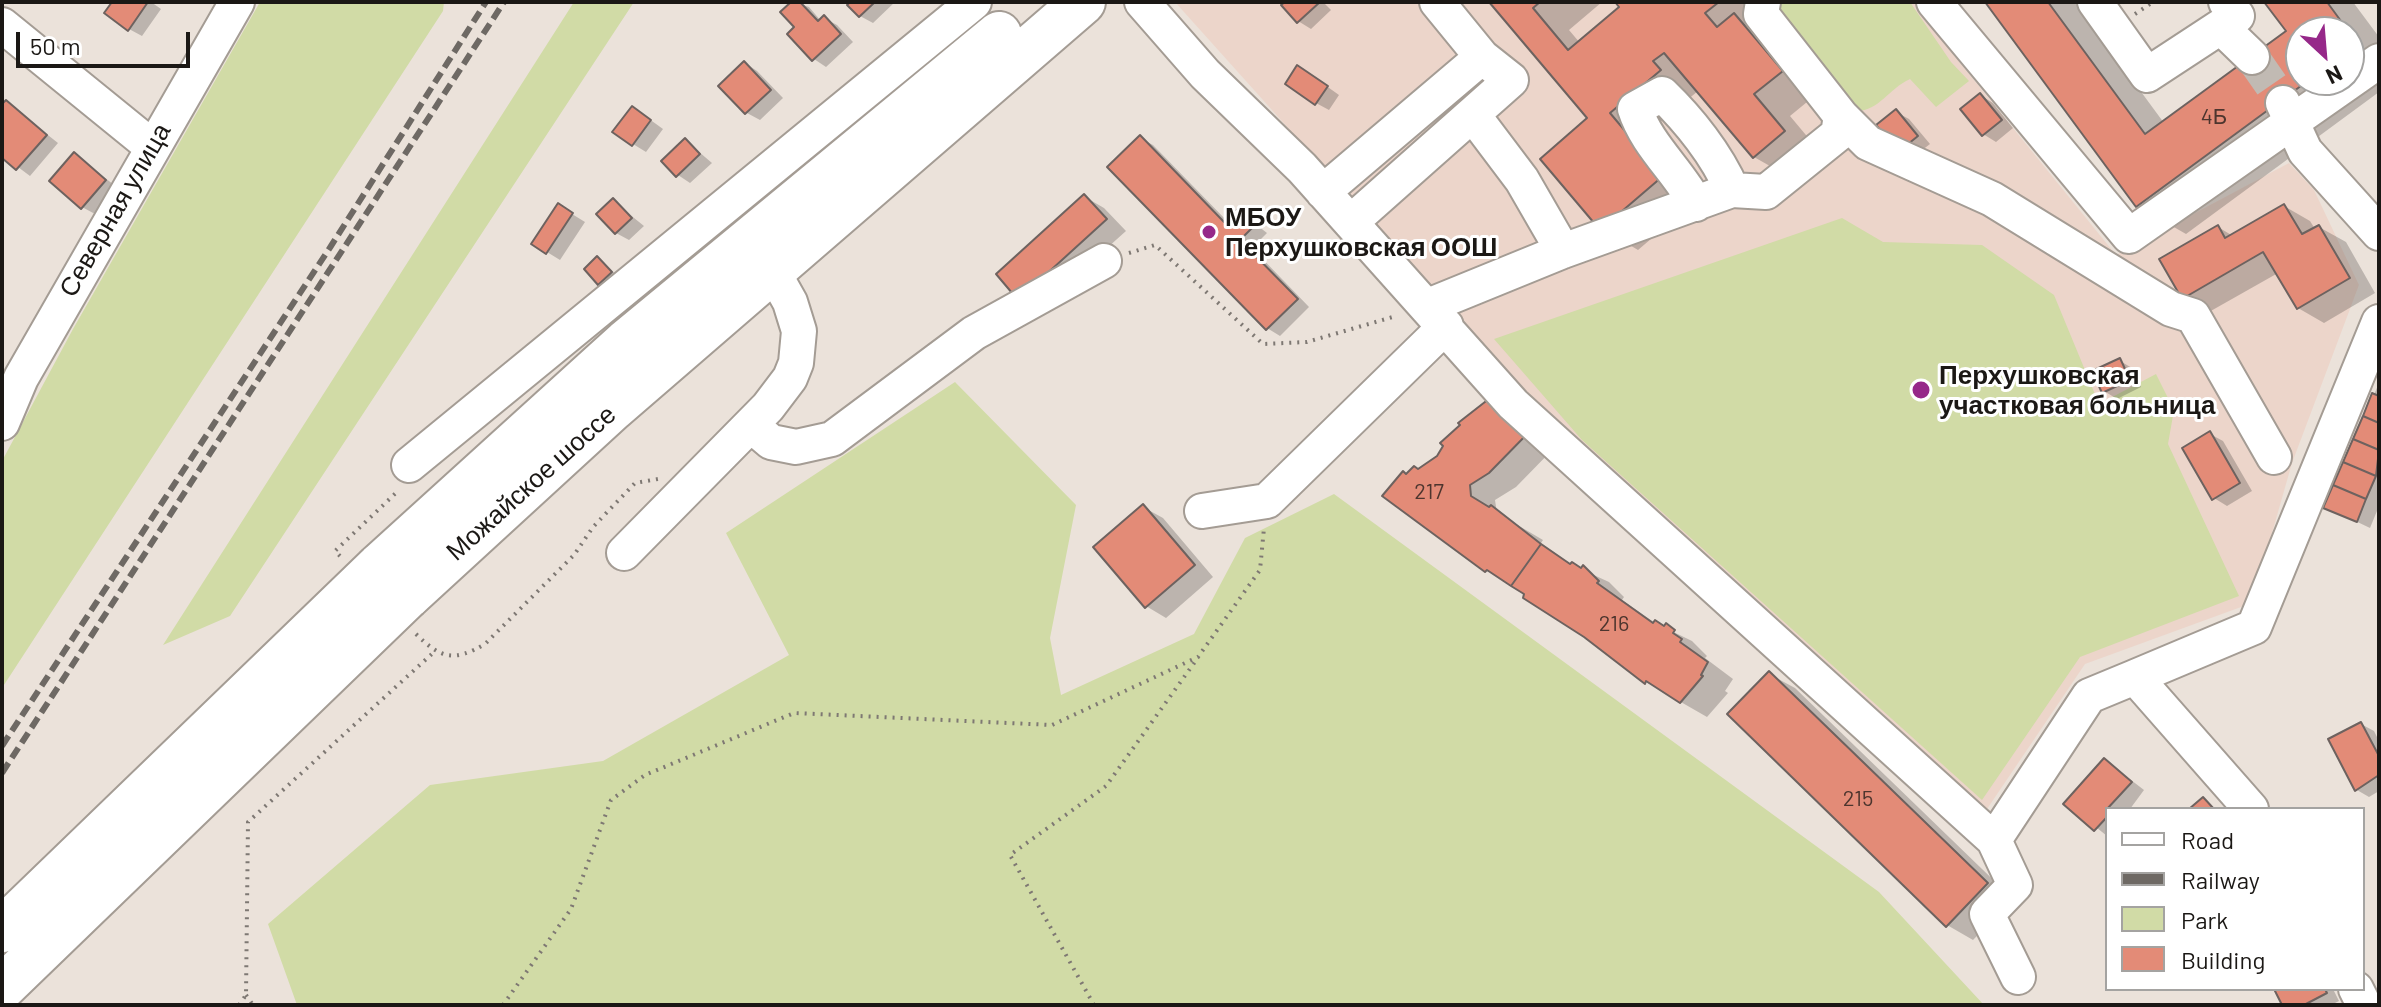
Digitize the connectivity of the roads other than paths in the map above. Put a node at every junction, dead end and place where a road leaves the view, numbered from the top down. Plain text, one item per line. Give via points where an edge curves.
1 (237, 2) edge
2 (974, 2) edge
3 (1038, 2) edge
4 (1083, 2) edge
5 (1142, 2) edge
6 (1437, 2) edge
7 (1763, 2) edge
8 (1934, 2) edge
9 (2095, 2) edge
10 (2223, 14) edge
11 (2, 25) edge
12 (1482, 57) junction
13 (2252, 57) tunnel mouth
14 (2379, 61) edge
15 (2287, 110) junction
16 (1473, 115) junction
17 (1841, 116) junction
18 (151, 146) junction
19 (1732, 190) junction
20 (1323, 192) junction
21 (1696, 204) junction
22 (1351, 222) junction
23 (2379, 233) edge
24 (1563, 251) junction
25 (1104, 261) road end
26 (772, 270) junction
27 (1437, 316) junction
28 (2379, 322) edge
29 (2, 423) edge
30 (751, 425) junction
31 (2274, 457) dead end
32 (409, 465) dead end
33 (1202, 511) dead end
34 (624, 553) dead end
35 (393, 582) junction
36 (2135, 677) junction
37 (2249, 807) edge
38 (1994, 840) junction
39 (2, 930) edge
40 (2018, 977) dead end
41 (2, 988) edge

1 - 18 street, Северная улица
2 - 32 street
3 - 35 main road, Можайское шоссе via 626,342
4 - 26 main road, Можайское шоссе
5 - 20 street via 1205,74
6 - 12 street
7 - 17 street via 1761,14
8 - 15 street via 2129,236
9 - 10 street via 2147,75
10 - 13 street
11 - 18 street
12 - 16 street via 1511,80
12 - 20 street
14 - 15 street
15 - 23 street via 2305,151
16 - 22 street
16 - 24 street via 1522,180
17 - 19 street via 1838,134 1766,192
17 - 31 street via 1868,143 1992,199 2171,309 2193,316
18 - 29 street, Северная улица via 21,378
19 - 21 street
19 - 21 street via 1678,109 1662,94 1635,109
20 - 22 street
21 - 24 street
22 - 27 street
24 - 27 street
25 - 30 street via 974,333 832,439 796,447 771,442
26 - 30 street via 795,316 799,345 790,378
26 - 35 main road, Можайское шоссе via 612,409
27 - 33 street via 1267,501
27 - 38 street via 1513,404
28 - 36 street via 2254,627
30 - 34 street
35 - 39 main road, Можайское шоссе, bridge
35 - 41 main road, Можайское шоссе, bridge
36 - 37 street
36 - 38 street via 2089,696
38 - 40 street via 2015,885 1987,914

